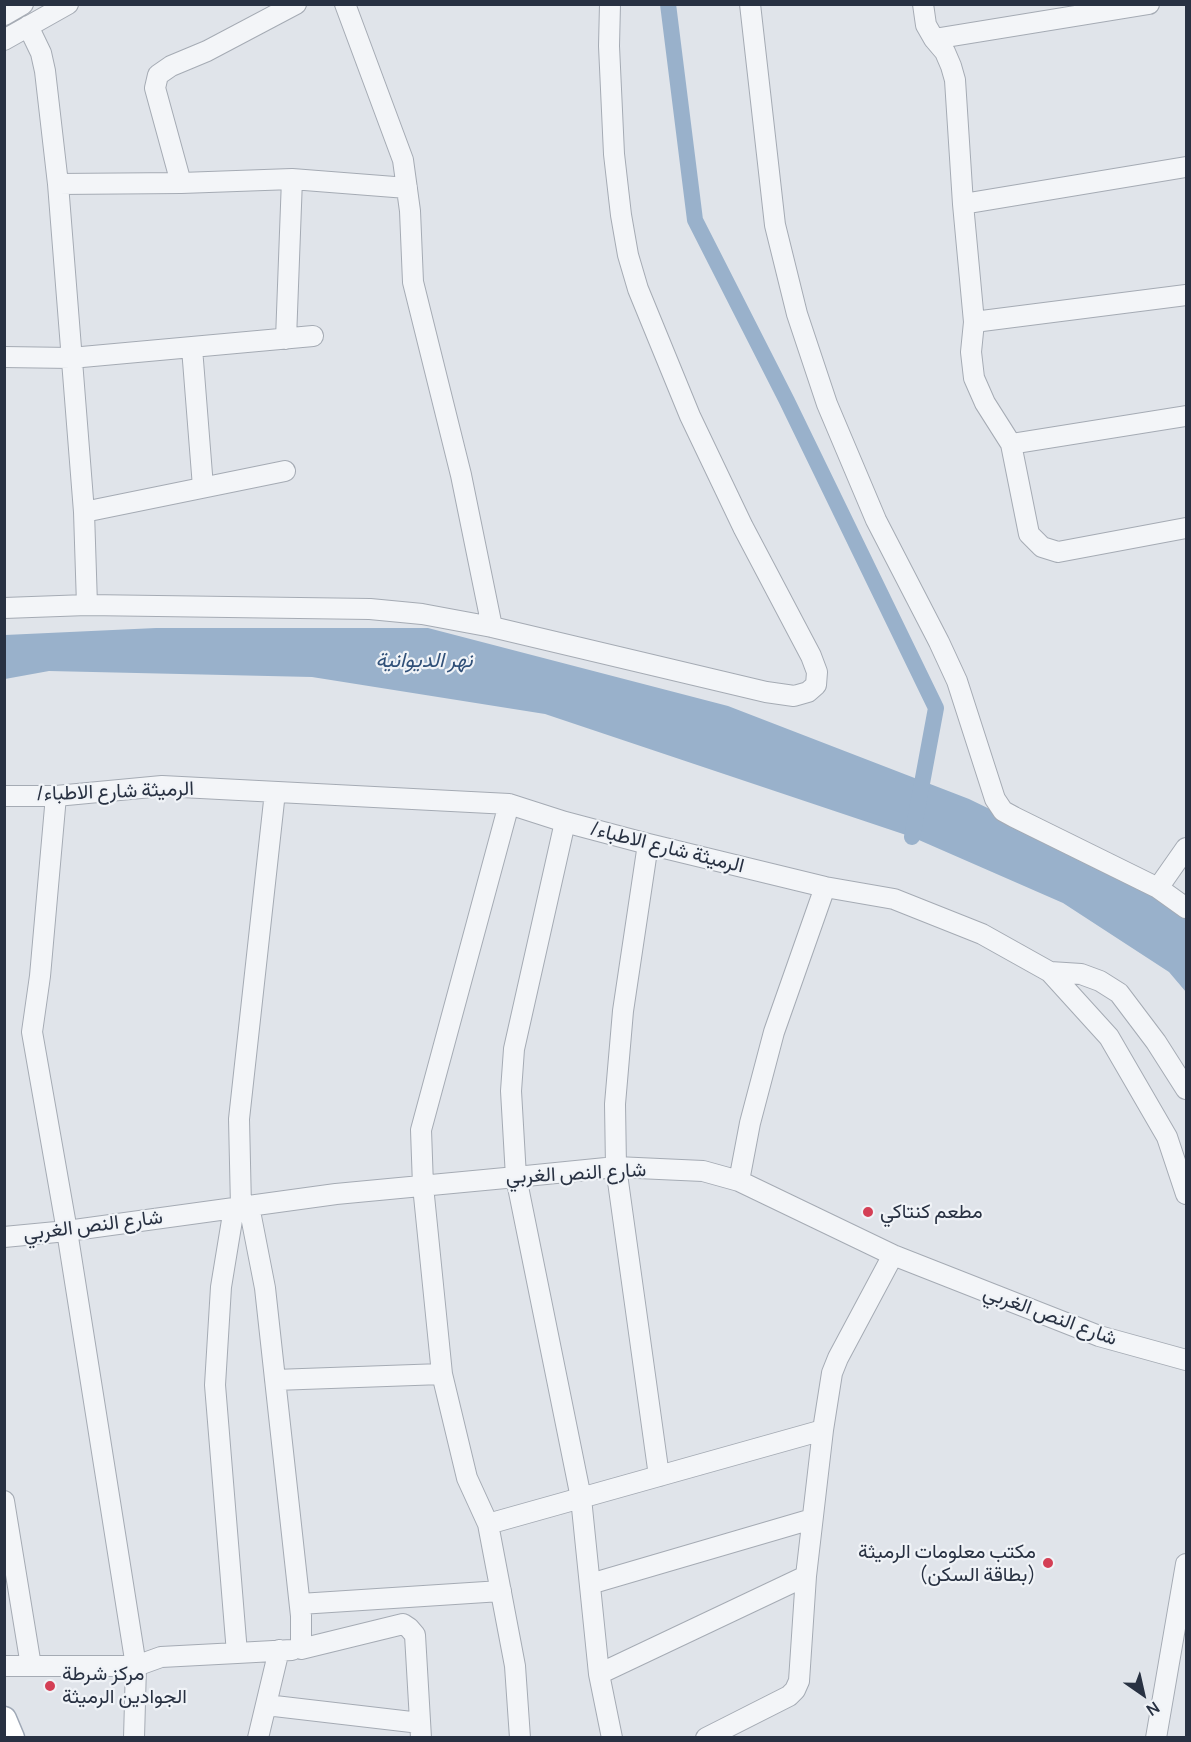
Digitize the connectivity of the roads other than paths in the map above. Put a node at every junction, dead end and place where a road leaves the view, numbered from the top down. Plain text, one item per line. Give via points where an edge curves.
1 (23, 4) edge
2 (68, 4) edge
3 (297, 4) edge
4 (345, 4) edge
5 (610, 4) edge
6 (750, 4) edge
7 (923, 4) edge
8 (1149, 4) edge
9 (4, 15) edge
10 (28, 27) junction
11 (934, 39) junction
12 (4, 40) edge
13 (1186, 167) edge
14 (292, 179) junction
15 (180, 183) junction
16 (58, 184) junction
17 (407, 188) junction
18 (963, 204) junction
19 (1186, 296) edge
20 (974, 322) junction
21 (313, 336) dead end
22 (286, 339) junction
23 (192, 348) junction
24 (4, 357) edge
25 (70, 357) junction
26 (1186, 417) edge
27 (1011, 444) junction
28 (285, 471) dead end
29 (203, 488) junction
30 (84, 512) junction
31 (1186, 528) edge
32 (87, 605) junction
33 (4, 608) edge
34 (492, 627) junction
35 (275, 792) junction
36 (56, 795) junction
37 (4, 796) edge
38 (509, 804) junction
39 (565, 822) junction
40 (648, 844) junction
41 (1186, 848) edge
42 (825, 887) junction
43 (1158, 888) junction
44 (1186, 908) edge
45 (1050, 972) junction
46 (1186, 1089) edge
47 (615, 1167) junction
48 (516, 1177) junction
49 (739, 1181) junction
50 (423, 1186) junction
51 (1186, 1194) edge
52 (242, 1207) junction
53 (67, 1231) junction
54 (4, 1237) edge
55 (893, 1255) junction
56 (1186, 1360) edge
57 (442, 1374) junction
58 (275, 1380) junction
59 (823, 1430) junction
60 (658, 1476) junction
61 (582, 1498) junction
62 (4, 1501) edge
63 (812, 1519) junction
64 (488, 1524) junction
65 (1186, 1564) edge
66 (806, 1576) junction
67 (590, 1584) junction
68 (501, 1591) junction
69 (300, 1604) junction
70 (301, 1649) junction
71 (279, 1650) junction
72 (237, 1653) junction
73 (4, 1666) edge
74 (31, 1666) junction
75 (136, 1666) junction
76 (599, 1674) junction
77 (266, 1706) junction
78 (4, 1719) edge
79 (420, 1730) edge
80 (12, 1737) edge
81 (134, 1737) edge
82 (258, 1737) edge
83 (520, 1737) edge
84 (612, 1737) edge
85 (706, 1737) edge
86 (1156, 1737) edge

1 - 9 street
2 - 10 street
3 - 15 street via 158,75 155,88
4 - 17 street via 403,160
5 - 34 street via 614,154 628,255 638,289 690,416 811,656 817,672 816,685 794,696 766,692
6 - 43 street via 776,225 796,314 827,404 876,520 957,681 995,799 1014,817
7 - 11 street via 926,26
8 - 11 street
10 - 12 street
10 - 16 street via 45,72
11 - 18 street via 945,52 955,80
13 - 18 street
14 - 15 street
14 - 17 street
14 - 22 street
15 - 16 street
16 - 25 street
17 - 34 street via 413,282 461,475
18 - 20 street
19 - 20 street
20 - 27 street via 974,378
21 - 22 street
22 - 23 street
23 - 25 street
23 - 29 street
24 - 25 street
25 - 30 street
26 - 27 street
27 - 31 street via 1029,534 1042,547 1058,552
28 - 29 street
29 - 30 street
30 - 32 street
32 - 33 street
32 - 34 street via 370,609
35 - 36 street, /الرميثة شارع الاطباء via 162,786
35 - 38 street, /الرميثة شارع الاطباء
35 - 52 street via 239,1119
36 - 37 street, /الرميثة شارع الاطباء
36 - 53 street via 32,1032
38 - 39 street, /الرميثة شارع الاطباء
38 - 50 street via 421,1130
39 - 40 street, /الرميثة شارع الاطباء
39 - 48 street via 514,1049 511,1091
40 - 42 street, /الرميثة شارع الاطباء
40 - 47 street via 623,1011 615,1104
41 - 43 street
42 - 45 street, /الرميثة شارع الاطباء via 894,900 982,934
42 - 49 street via 774,1032
43 - 44 street
45 - 46 street via 1081,974 1119,993
45 - 51 street, /الرميثة شارع الاطباء via 1108,1037 1167,1137
47 - 48 street, شارع النص الغربي
47 - 49 street, شارع النص الغربي via 703,1171
47 - 60 street
48 - 50 street, شارع النص الغربي
48 - 61 street
49 - 55 street, شارع النص الغربي
50 - 52 street, شارع النص الغربي
50 - 57 street
52 - 53 street, شارع النص الغربي
52 - 58 street via 265,1288
52 - 72 street via 221,1287 215,1385
53 - 54 street, شارع النص الغربي
53 - 75 street
55 - 56 street, شارع النص الغربي via 1099,1336
55 - 59 street via 838,1358
57 - 58 street
57 - 64 street via 467,1478
58 - 69 street
59 - 60 street
59 - 63 street
60 - 61 street
61 - 64 street
61 - 67 street
62 - 74 street
63 - 66 street
63 - 67 street
64 - 68 street
65 - 86 street
66 - 76 street
66 - 85 street via 799,1681 795,1690
67 - 76 street
68 - 69 street
68 - 83 street via 515,1666
69 - 70 street
70 - 71 street
70 - 79 street via 403,1624 409,1628 415,1635
71 - 72 street
71 - 77 street
72 - 75 street via 161,1657
73 - 74 street
74 - 75 street
75 - 81 street
76 - 84 street
77 - 79 street
77 - 82 street
78 - 80 main road

